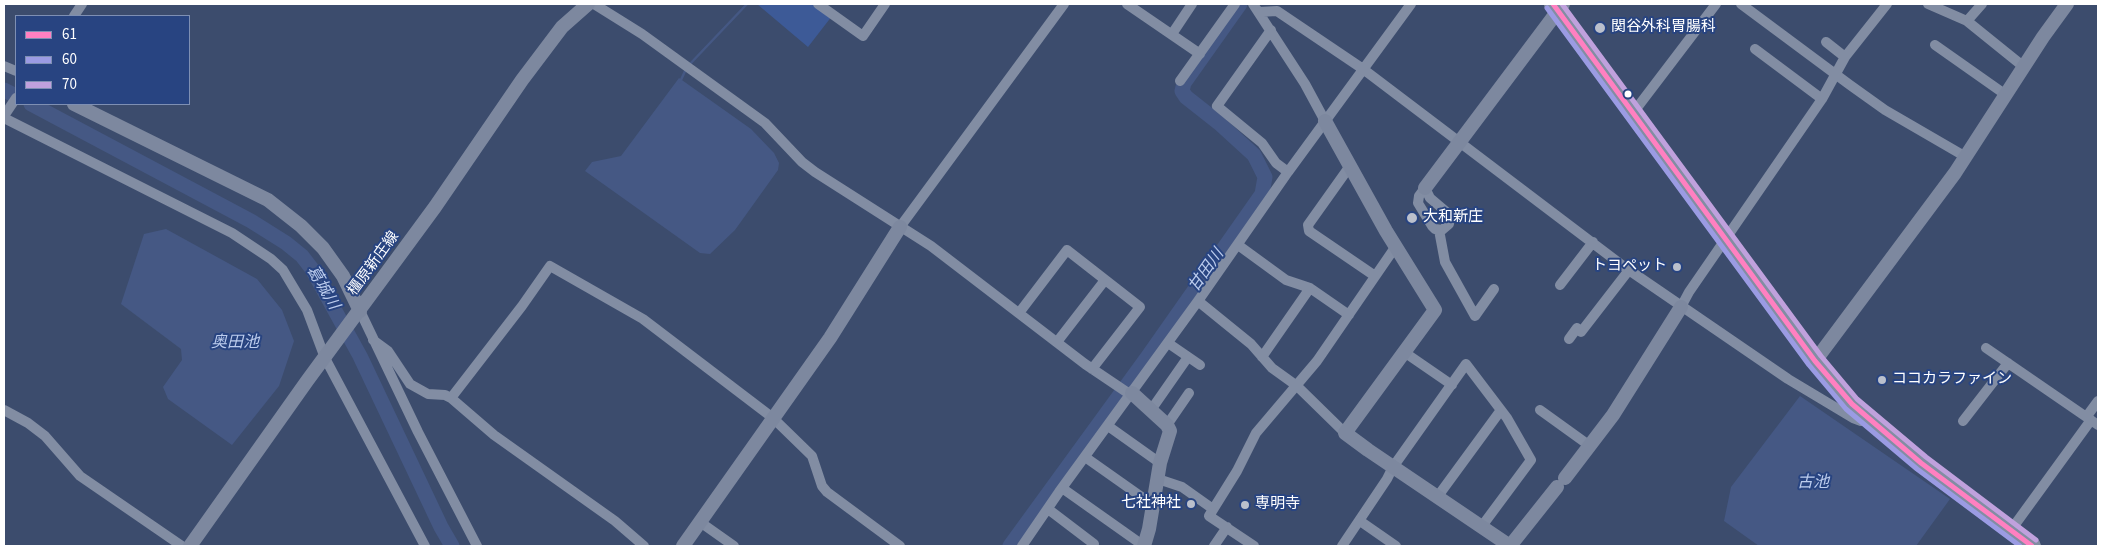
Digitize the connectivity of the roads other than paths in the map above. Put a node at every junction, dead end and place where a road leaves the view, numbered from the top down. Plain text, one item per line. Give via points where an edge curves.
1 (82, 4) edge
2 (588, 4) edge
3 (594, 4) edge
4 (818, 4) edge
5 (885, 4) edge
6 (1051, 4) edge
7 (1127, 4) edge
8 (1192, 4) edge
9 (1235, 4) edge
10 (1411, 4) edge
11 (1716, 4) edge
12 (1741, 4) edge
13 (1887, 4) edge
14 (1928, 4) edge
15 (1982, 4) edge
16 (2067, 4) edge
17 (1558, 6) edge
18 (1062, 7) edge
19 (1275, 7) edge
20 (1256, 8) edge
21 (75, 15) edge
22 (1967, 21) junction
23 (1271, 30) junction
24 (1172, 34) junction
25 (1826, 42) dead end
26 (1935, 45) dead end
27 (1755, 49) dead end
28 (1200, 54) junction
29 (1845, 58) junction
30 (2024, 67) junction
31 (1363, 69) junction
32 (1835, 74) junction
33 (1180, 81) dead end
34 (2006, 94) junction
35 (1822, 99) junction
36 (15, 100) edge
37 (76, 105) edge
38 (1633, 112) junction
39 (4, 116) edge
40 (1325, 121) junction
41 (1460, 141) junction
42 (1966, 157) junction
43 (1350, 166) junction
44 (1288, 172) junction
45 (1425, 188) junction
46 (900, 228) junction
47 (1439, 230) junction
48 (1725, 240) junction
49 (1593, 242) junction
50 (1238, 245) junction
51 (1396, 246) junction
52 (1629, 270) junction
53 (1375, 276) junction
54 (1105, 280) junction
55 (1560, 285) dead end
56 (1310, 288) junction
57 (1494, 289) dead end
58 (1198, 302) junction
59 (1681, 307) junction
60 (358, 313) junction
61 (1019, 313) junction
62 (1349, 314) junction
63 (1569, 339) dead end
64 (373, 340) junction
65 (1056, 342) junction
66 (1168, 343) junction
67 (1986, 348) dead end
68 (1404, 352) junction
69 (329, 353) junction
70 (1188, 357) junction
71 (1262, 357) junction
72 (1815, 361) junction
73 (2008, 363) junction
74 (1200, 365) dead end
75 (1092, 369) junction
76 (1452, 385) junction
77 (1297, 386) junction
78 (1189, 392) dead end
79 (1130, 394) junction
80 (451, 398) junction
81 (2098, 401) edge
82 (4, 410) edge
83 (1151, 410) junction
84 (1501, 410) junction
85 (1540, 410) dead end
86 (773, 418) junction
87 (1870, 420) junction
88 (2092, 420) edge
89 (1963, 421) dead end
90 (1167, 425) junction
91 (1108, 426) junction
92 (1346, 433) junction
93 (1590, 446) junction
94 (1085, 457) junction
95 (1160, 463) junction
96 (1393, 467) junction
97 (1158, 479) junction
98 (1062, 488) junction
99 (1438, 496) junction
100 (1153, 505) junction
101 (1048, 508) junction
102 (1213, 509) junction
103 (1360, 521) junction
104 (700, 522) junction
105 (1482, 526) junction
106 (1227, 528) junction
107 (2011, 530) junction
108 (1094, 544) dead end
109 (182, 546) edge
110 (190, 546) edge
111 (425, 546) edge
112 (477, 546) edge
113 (644, 546) edge
114 (683, 546) edge
115 (734, 546) edge
116 (900, 546) edge
117 (1022, 546) edge
118 (1144, 546) edge
119 (1214, 546) edge
120 (1254, 546) edge
121 (1342, 546) edge
122 (1396, 546) edge
123 (1510, 546) edge
124 (2032, 546) edge

1 - 21 street
2 - 60 street, 橿原新庄線 via 570,18 544,51
3 - 46 street via 766,123 802,162
4 - 5 street via 863,36
6 - 18 street
7 - 24 street
8 - 24 street
9 - 28 street
10 - 31 street
11 - 38 street
12 - 32 street
13 - 29 street
14 - 22 street
15 - 22 street
16 - 30 street
17 - 38 highway
17 - 41 street
18 - 46 street
19 - 20 street
19 - 31 street
20 - 23 street
22 - 30 street
23 - 40 street
23 - 44 street via 1217,106 1262,143 1276,163
24 - 28 street
25 - 29 street
26 - 34 street
27 - 35 street
28 - 33 street
29 - 32 street
30 - 34 street
31 - 40 street
31 - 41 street
32 - 35 street
32 - 42 street via 1885,110
34 - 42 street
35 - 48 street
36 - 39 street
37 - 60 street via 268,200 323,248 343,276
38 - 48 highway
39 - 69 street via 232,233 271,259 283,270
40 - 43 street
40 - 44 street
41 - 45 street
41 - 49 street
42 - 72 street
43 - 51 street
43 - 53 street via 1308,225 1309,231
44 - 50 street
45 - 47 street via 1418,203 1432,226
45 - 47 street via 1430,198 1450,215 1446,228
46 - 61 street via 931,246
46 - 86 street via 830,338
47 - 57 street via 1445,262 1475,316
48 - 59 street
48 - 72 highway
49 - 52 street
49 - 55 street
50 - 56 street via 1286,280
50 - 58 street
51 - 53 street
51 - 68 street via 1434,310
52 - 59 street
52 - 63 street via 1581,332 1577,328
53 - 62 street
54 - 61 street via 1067,250
54 - 65 street
54 - 75 street via 1140,307
56 - 62 street
56 - 71 street
58 - 66 street
58 - 71 street via 1251,344
59 - 87 street via 1853,418
59 - 93 street via 1613,416
60 - 64 street
60 - 69 street, 橿原新庄線
61 - 65 street
62 - 77 street
64 - 80 street via 388,351 410,384 428,394
64 - 112 street
65 - 75 street
66 - 70 street
66 - 79 street
67 - 73 street
68 - 76 street
68 - 92 street
69 - 110 street, 橿原新庄線
69 - 111 street
70 - 74 street
70 - 83 street
71 - 77 street
72 - 87 highway
73 - 88 street
73 - 89 street
75 - 79 street
76 - 84 street via 1466,364
76 - 96 street
77 - 92 street
77 - 102 street via 1256,434
78 - 90 street
79 - 83 street
79 - 91 street
80 - 86 street via 550,266 643,319
80 - 113 street via 494,435 615,521
81 - 88 street
82 - 109 street via 46,436 80,476
83 - 90 street
84 - 99 street
84 - 105 street via 1531,460
85 - 93 street
86 - 104 street
86 - 116 street via 812,456 827,492
87 - 107 highway via 1921,463
88 - 107 street
90 - 95 street via 1170,431
91 - 94 street
91 - 95 street
92 - 96 street
93 - 123 street
94 - 98 street
94 - 100 street
95 - 97 street
96 - 99 street
96 - 103 street
97 - 100 street
97 - 102 street via 1182,487
98 - 101 street
98 - 118 street
99 - 105 street
100 - 118 street
101 - 108 street
101 - 117 street
102 - 106 street via 1209,516
103 - 121 street
103 - 122 street
104 - 114 street
104 - 115 street
105 - 123 street
106 - 119 street
106 - 120 street
107 - 124 highway

